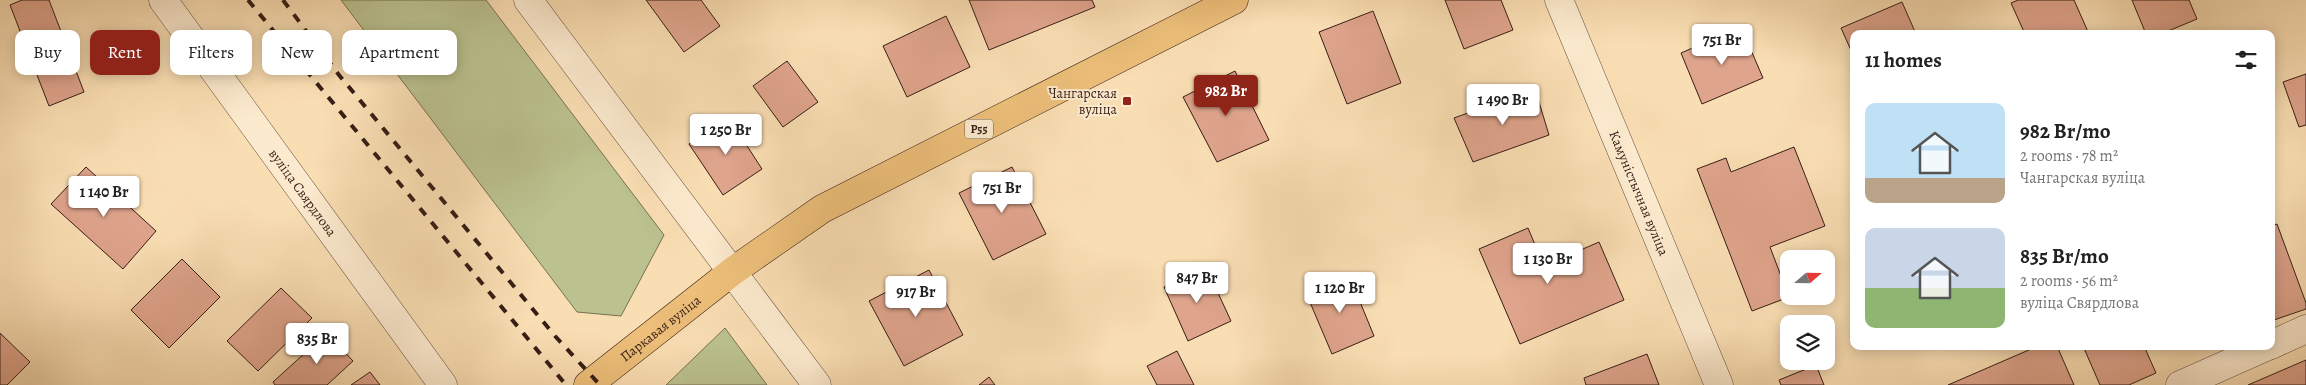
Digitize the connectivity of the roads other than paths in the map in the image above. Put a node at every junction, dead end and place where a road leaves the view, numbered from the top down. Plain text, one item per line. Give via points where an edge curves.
1 (163, 0) edge
2 (528, 0) edge
3 (1234, 0) edge
4 (1559, 0) edge
5 (733, 271) junction
6 (2306, 330) edge
7 (2275, 344) edge
8 (2261, 350) edge
9 (443, 385) edge
10 (588, 385) edge
11 (817, 385) edge
12 (1719, 385) edge
13 (2180, 385) edge

1 - 9 street, вуліца Свярдлова
2 - 5 street
3 - 5 main road, Р55 via 822,208
4 - 12 street, Камуністычная вуліца
5 - 10 main road, Паркавая вуліца / Р55
5 - 11 street
6 - 7 street
8 - 13 street

